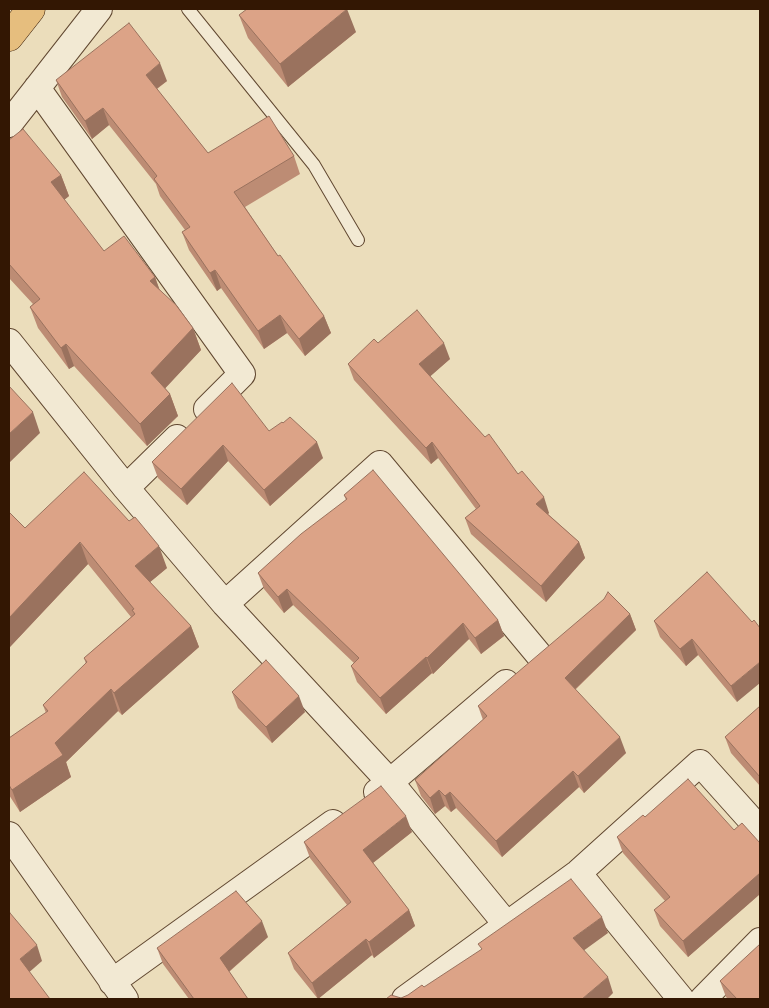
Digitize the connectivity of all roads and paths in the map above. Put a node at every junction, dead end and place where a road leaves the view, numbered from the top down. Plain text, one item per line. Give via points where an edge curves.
1 (31, 9) edge
2 (99, 9) edge
3 (188, 9) edge
4 (9, 38) edge
5 (37, 88) junction
6 (9, 124) edge
7 (358, 240) dead end
8 (9, 342) edge
9 (126, 488) junction
10 (225, 604) junction
11 (390, 782) junction
12 (760, 830) edge
13 (9, 835) edge
14 (578, 873) junction
15 (507, 925) junction
16 (760, 940) edge
17 (119, 991) edge
18 (405, 999) edge
19 (681, 999) edge
20 (703, 999) edge

1 - 4 highway
2 - 5 street
3 - 7 lane via 314,165
5 - 6 street
5 - 9 street via 242,374
8 - 9 street
9 - 10 street
10 - 11 street
10 - 11 street via 380,464 546,649
11 - 15 street
11 - 17 street
12 - 14 street via 700,763
13 - 17 street
14 - 15 street
14 - 19 street
15 - 18 street
16 - 20 street

